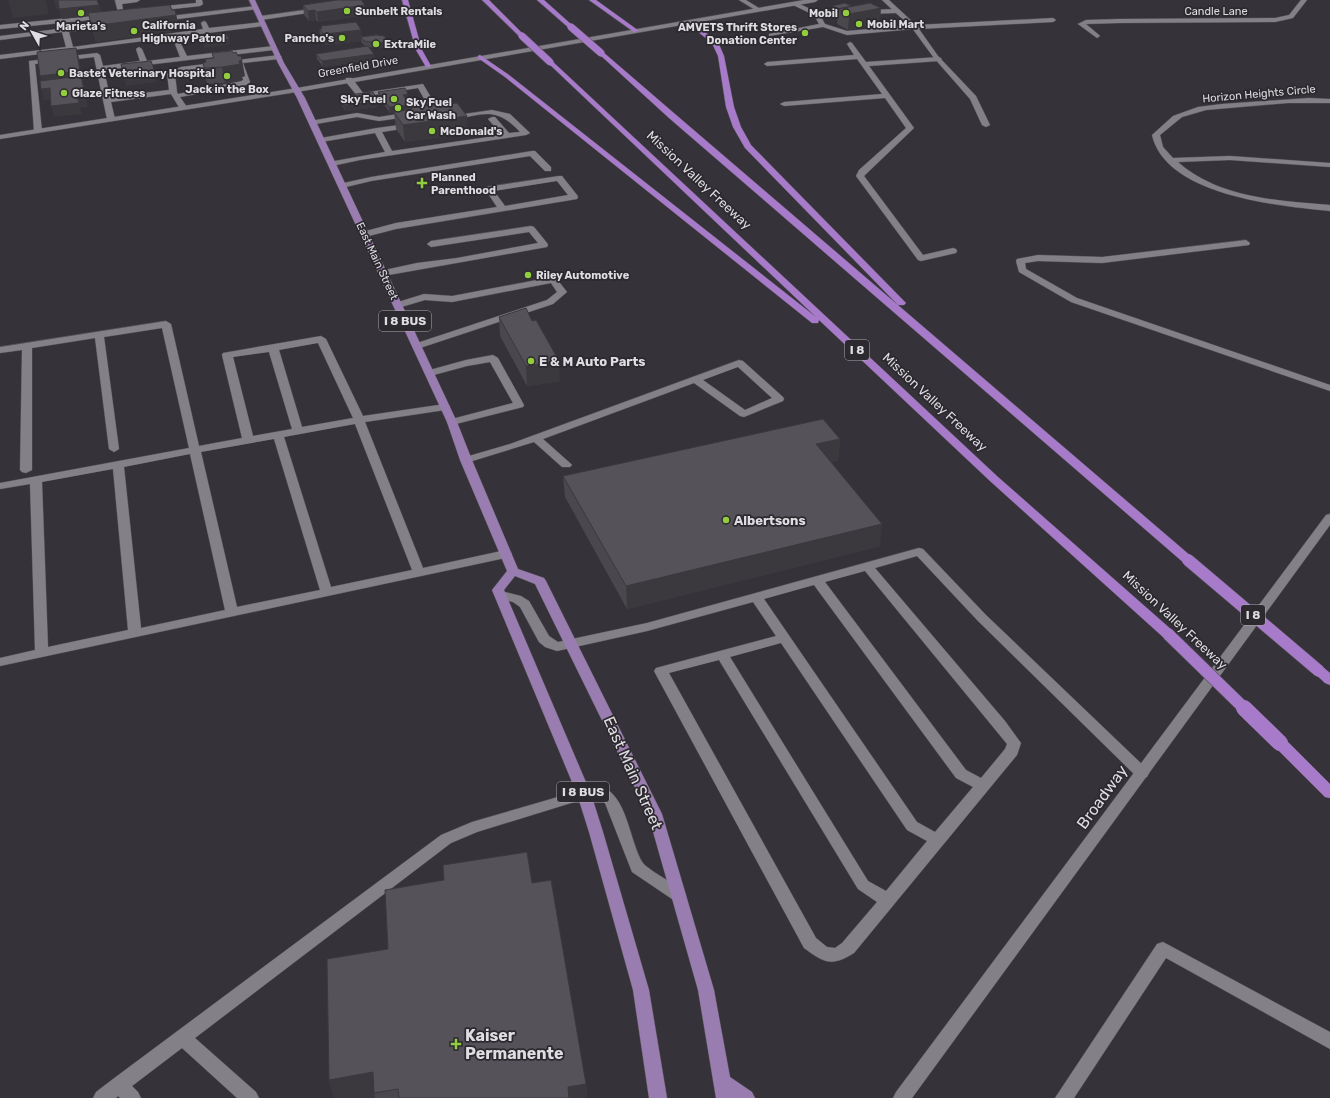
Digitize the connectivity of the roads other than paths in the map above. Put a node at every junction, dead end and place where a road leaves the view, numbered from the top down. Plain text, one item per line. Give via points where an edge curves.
1 (137, 0) edge
2 (199, 0) edge
3 (252, 0) edge
4 (405, 0) edge
5 (485, 0) edge
6 (540, 0) edge
7 (592, 0) edge
8 (742, 0) edge
9 (815, 0) edge
10 (885, 0) edge
11 (1304, 0) edge
12 (118, 1) edge
13 (795, 4) junction
14 (256, 8) junction
15 (149, 9) edge
16 (323, 9) edge
17 (760, 10) junction
18 (896, 11) junction
19 (120, 12) junction
20 (128, 12) edge
21 (201, 14) junction
22 (816, 14) junction
23 (152, 20) edge
24 (1053, 20) dead end
25 (262, 21) junction
26 (690, 23) junction
27 (112, 24) edge
28 (823, 25) junction
29 (0, 27) edge
30 (914, 27) junction
31 (66, 30) junction
32 (207, 30) junction
33 (636, 31) junction
34 (771, 35) dead end
35 (1097, 36) dead end
36 (0, 38) edge
37 (23, 44) junction
38 (178, 44) dead end
39 (850, 44) dead end
40 (274, 48) junction
41 (70, 49) junction
42 (139, 49) dead end
43 (222, 53) junction
44 (0, 57) edge
45 (279, 57) junction
46 (480, 57) junction
47 (184, 58) junction
48 (939, 59) junction
49 (862, 61) junction
50 (144, 62) junction
51 (239, 62) junction
52 (226, 63) junction
53 (768, 64) dead end
54 (428, 66) junction
55 (100, 68) junction
56 (349, 80) junction
57 (414, 87) junction
58 (297, 90) junction
59 (175, 94) junction
60 (887, 96) junction
61 (107, 100) junction
62 (1330, 101) edge
63 (784, 104) dead end
64 (359, 105) junction
65 (183, 107) junction
66 (112, 119) junction
67 (492, 119) dead end
68 (443, 120) edge
69 (313, 123) junction
70 (421, 123) edge
71 (986, 125) dead end
72 (377, 130) junction
73 (38, 131) junction
74 (507, 136) junction
75 (0, 137) edge
76 (321, 140) junction
77 (390, 154) junction
78 (1171, 160) junction
79 (332, 164) junction
80 (1330, 165) edge
81 (548, 169) dead end
82 (342, 186) junction
83 (1330, 208) edge
84 (503, 209) junction
85 (365, 234) junction
86 (1246, 243) dead end
87 (431, 244) dead end
88 (953, 251) dead end
89 (383, 273) junction
90 (398, 305) junction
91 (99, 335) junction
92 (27, 346) junction
93 (417, 346) junction
94 (273, 348) junction
95 (0, 350) edge
96 (876, 368) junction
97 (430, 373) junction
98 (975, 376) junction
99 (695, 379) junction
100 (1330, 388) edge
101 (445, 407) junction
102 (359, 420) junction
103 (452, 422) junction
104 (298, 431) junction
105 (278, 435) junction
106 (535, 438) junction
107 (248, 440) junction
108 (114, 449) dead end
109 (194, 450) junction
110 (466, 460) junction
111 (118, 464) junction
112 (566, 465) dead end
113 (26, 470) dead end
114 (36, 480) junction
115 (0, 486) edge
116 (1330, 517) edge
117 (506, 554) junction
118 (868, 567) junction
119 (513, 571) junction
120 (419, 573) junction
121 (817, 580) junction
122 (327, 593) junction
123 (501, 595) junction
124 (756, 597) junction
125 (232, 613) junction
126 (135, 633) junction
127 (785, 638) junction
128 (573, 645) junction
129 (42, 653) junction
130 (722, 655) junction
131 (0, 662) edge
132 (1330, 680) edge
133 (1142, 773) junction
134 (983, 786) junction
135 (1330, 793) edge
136 (584, 794) junction
137 (937, 840) junction
138 (678, 895) junction
139 (887, 900) junction
140 (182, 1037) junction
141 (1330, 1041) edge
142 (119, 1085) junction
143 (724, 1090) edge
144 (102, 1098) edge
145 (132, 1098) edge
146 (250, 1098) edge
147 (658, 1098) edge
148 (746, 1098) edge
149 (902, 1098) edge
150 (1064, 1098) edge

1 - 12 street
2 - 15 street via 200,4
3 - 14 main road, East Main Street / I 8 BUS
4 - 54 highway via 420,50
5 - 96 highway, Mission Valley Freeway / I 8, bridge
6 - 98 highway, I 8, bridge
7 - 33 highway
8 - 17 street
9 - 13 street, Greenfield Drive
10 - 18 street
11 - 35 street, Candle Lane via 1291,17 1275,20 1119,21 1081,24
12 - 19 street
13 - 17 street, Greenfield Drive
13 - 22 street
14 - 21 street
14 - 25 main road, East Main Street / I 8 BUS
16 - 25 street
17 - 26 street, Greenfield Drive
18 - 22 street via 869,12 857,9
18 - 30 street
19 - 20 street
19 - 29 street via 121,15
21 - 23 street
21 - 32 street
22 - 28 street
24 - 30 street
25 - 32 street
25 - 40 main road, East Main Street / I 8 BUS
26 - 33 street, Greenfield Drive
26 - 98 highway via 715,42 721,56 730,107 748,146
27 - 31 street
28 - 30 street via 848,33
28 - 34 street
30 - 48 street
31 - 37 street
31 - 41 street
32 - 41 street
33 - 46 street, Greenfield Drive
36 - 37 street
37 - 41 street
37 - 44 street
38 - 47 street
39 - 49 street
40 - 43 street
40 - 45 main road, East Main Street / I 8 BUS
42 - 50 street
43 - 47 street
43 - 52 street
45 - 51 street
45 - 58 main road, East Main Street / I 8 BUS
46 - 54 street, Greenfield Drive
46 - 96 highway
47 - 50 street
48 - 49 street
48 - 71 street via 973,98
49 - 53 street
49 - 60 street
50 - 55 street
51 - 52 street
51 - 59 street via 246,82
52 - 59 street via 171,73
54 - 56 street, Greenfield Drive
55 - 61 street
55 - 73 street via 97,55 31,62
56 - 58 street, Greenfield Drive
56 - 64 street
57 - 64 street
57 - 64 street via 423,102 412,108
57 - 64 street via 420,86 435,111 379,118
58 - 65 street, Greenfield Drive
58 - 69 main road, East Main Street / I 8 BUS
59 - 61 street
59 - 65 street
60 - 63 street
60 - 88 street via 910,128 860,176 921,258
61 - 66 street
62 - 78 street, Horizon Heights Circle via 1287,101 1208,108 1182,114 1166,124 1156,135 1160,148
64 - 69 street
65 - 66 street, Greenfield Drive
66 - 73 street, Greenfield Drive
67 - 74 street
68 - 74 street via 489,112 504,114 526,133
69 - 76 main road, East Main Street / I 8 BUS
70 - 72 street
72 - 76 street
72 - 77 street
73 - 75 street, Greenfield Drive
74 - 77 street
76 - 79 main road, East Main Street / I 8 BUS
77 - 79 street
78 - 80 street via 1230,158
78 - 83 street, Horizon Heights Circle via 1194,177 1220,189 1297,205
79 - 82 main road, East Main Street / I 8 BUS
81 - 82 street via 532,153
82 - 85 main road, East Main Street / I 8 BUS
84 - 84 street via 566,198 574,197 558,178 489,189
84 - 85 street via 396,226
85 - 89 main road, East Main Street / I 8 BUS
86 - 100 street via 1102,260 1038,258 1020,262 1022,270 1074,300
87 - 89 street via 531,228 544,245
89 - 90 main road, East Main Street / I 8 BUS
90 - 93 main road, East Main Street / I 8 BUS
90 - 93 street via 424,297 452,299 553,280 562,292 550,302
91 - 92 street
91 - 108 street
91 - 109 street via 166,324
92 - 95 street
92 - 113 street
93 - 97 main road, East Main Street / I 8 BUS
94 - 102 street via 321,339
94 - 104 street
94 - 107 street via 227,355
96 - 135 highway, Mission Valley Freeway / I 8, bridge via 994,479 1168,634
97 - 101 main road, East Main Street / I 8 BUS
97 - 103 street via 493,358 519,405
98 - 132 highway, I 8, bridge
99 - 99 street via 739,363 779,399 744,414
99 - 106 street
101 - 102 street
101 - 103 main road, East Main Street / I 8 BUS
102 - 104 street
102 - 120 street
103 - 110 main road, East Main Street / I 8 BUS
104 - 105 street
105 - 107 street
105 - 122 street
106 - 110 street
106 - 112 street
107 - 109 street
109 - 111 street
109 - 125 street
110 - 117 main road, East Main Street / I 8 BUS
111 - 114 street
111 - 126 street
114 - 115 street
114 - 129 street
116 - 133 street, Broadway
117 - 119 main road, East Main Street / I 8 BUS
117 - 120 street
118 - 121 street
118 - 133 street via 919,552 982,618
118 - 134 street via 1014,743 1012,751
119 - 123 main road via 498,590
119 - 128 main road, East Main Street via 540,580
120 - 122 street
121 - 124 street
121 - 134 street via 961,774
122 - 125 street
123 - 128 street via 525,604 544,639 550,644 557,647
123 - 136 main road, I 8 BUS
124 - 127 street
124 - 128 street
125 - 126 street
126 - 129 street
127 - 130 street
127 - 137 street via 912,826
128 - 138 main road, East Main Street via 655,814
129 - 131 street
130 - 139 street via 863,885
130 - 139 street via 661,671 810,943 823,953 836,955 848,948
133 - 149 street, Broadway
134 - 137 street
136 - 138 street via 603,792 611,800 638,868
136 - 140 street via 472,828 446,839
136 - 147 main road, I 8 BUS via 641,990
137 - 139 street
138 - 143 main road, East Main Street via 706,990
140 - 142 street
140 - 146 street
141 - 150 street via 1164,949
142 - 144 street
142 - 145 street
143 - 148 main road

